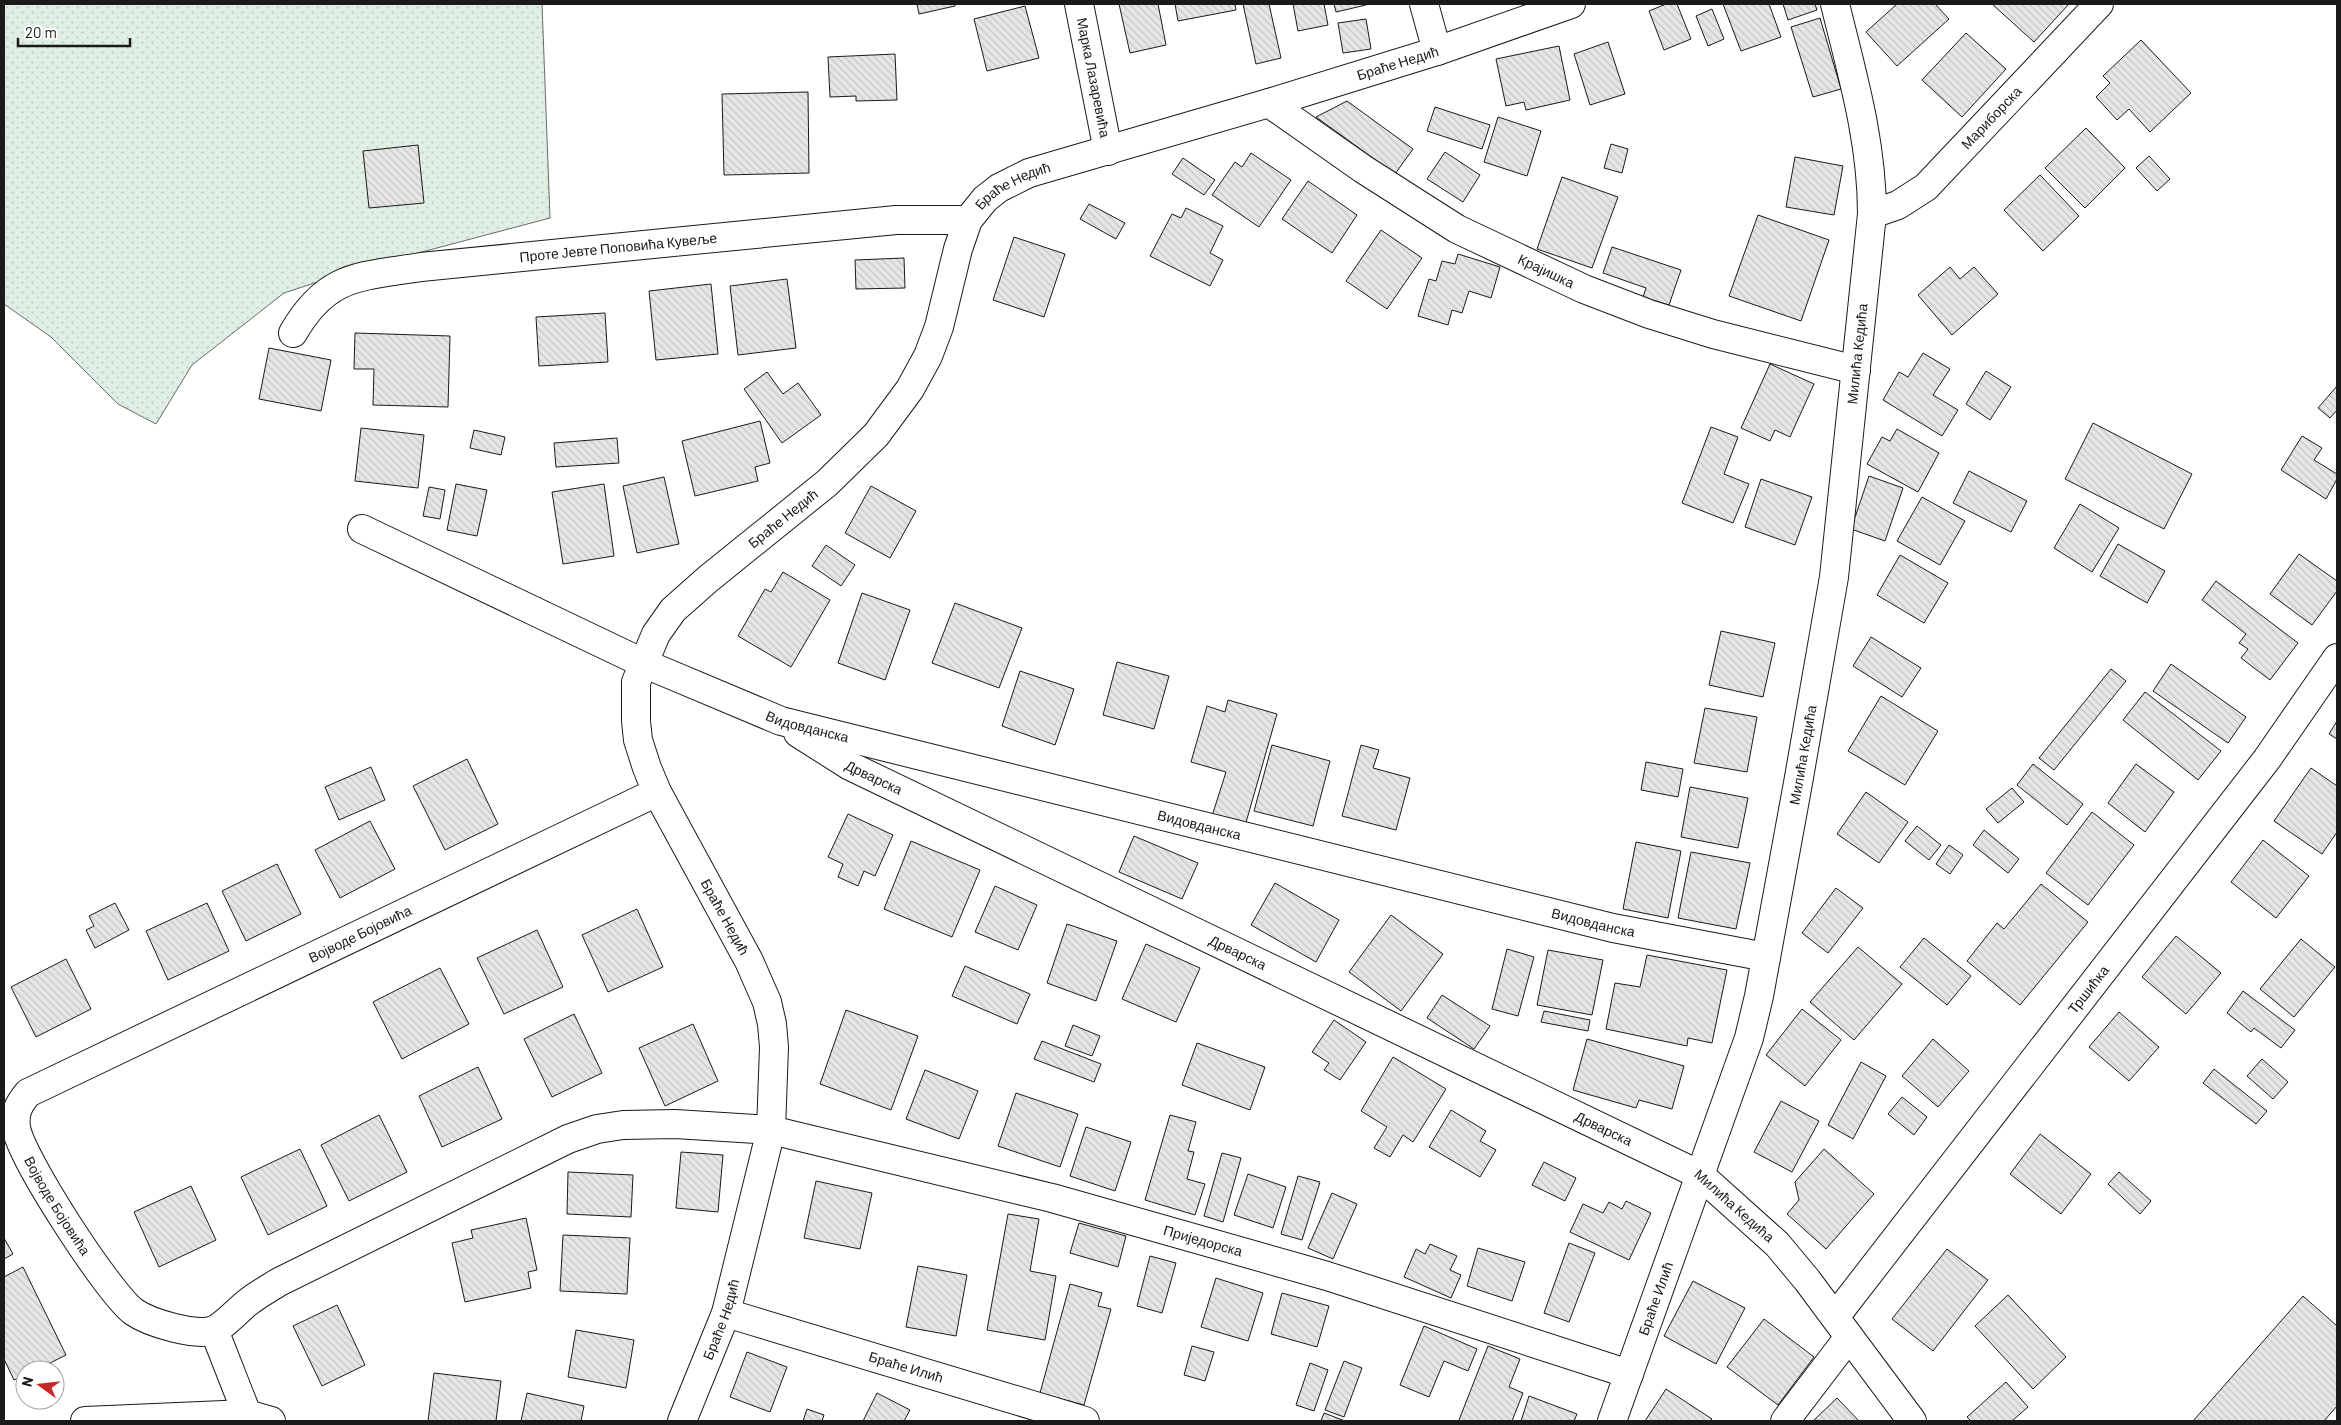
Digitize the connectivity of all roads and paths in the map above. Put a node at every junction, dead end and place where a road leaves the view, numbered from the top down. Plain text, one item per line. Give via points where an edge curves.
1 (1079, 4) edge
2 (1424, 4) edge
3 (1571, 4) edge
4 (1835, 4) edge
5 (2099, 4) edge
6 (1437, 51) junction
7 (1268, 103) junction
8 (1108, 151) junction
9 (1872, 214) junction
10 (968, 220) junction
11 (292, 333) dead end
12 (1856, 370) junction
13 (362, 529) dead end
14 (2337, 658) edge
15 (643, 663) junction
16 (781, 721) junction
17 (657, 792) junction
18 (1766, 957) junction
19 (771, 1130) junction
20 (1700, 1175) junction
21 (726, 1313) junction
22 (1842, 1327) junction
23 (214, 1330) junction
24 (1629, 1374) junction
25 (259, 1418) edge
26 (85, 1421) edge
27 (682, 1421) edge
28 (1085, 1421) edge
29 (1612, 1421) edge
30 (1785, 1421) edge
31 (1912, 1421) edge

1 - 8 street, Марка Лазаревића
2 - 6 street
3 - 6 street, Браће Недић
4 - 9 street, Милића Кедића via 1868,144
5 - 9 street, Мариборска via 1926,187 1898,206
6 - 7 street, Браће Недић
7 - 8 street, Браће Недић
7 - 12 street, Крајишка via 1362,169 1457,229 1584,289 1713,334
8 - 10 street, Браће Недић via 1029,173 984,199
9 - 12 street, Милића Кедића
10 - 11 street, Проте Јевте Поповића Кувеље via 896,220 421,267 348,279 319,296
10 - 15 street, Браће Недић via 928,356 910,388 876,435 827,483 673,610 656,634
12 - 18 street, Милића Кедића via 1834,577
13 - 15 street
14 - 22 street, Тршићка via 2267,759
15 - 16 street, Видовданска
15 - 17 street, Браће Недић via 636,682 636,722 638,740
16 - 18 street, Видовданска via 1603,926
16 - 20 street, Дрварска via 850,766
17 - 19 street, Браће Недић via 749,961 767,1002 774,1047
17 - 23 street, Војводе Бојовића via 28,1093 17,1107 16,1127 24,1153 91,1261 134,1312 160,1325 186,1330
18 - 20 street, Милића Кедића via 1749,1038
19 - 21 street, Браће Недић
19 - 23 street via 675,1124 623,1125 597,1129 568,1139 279,1282
19 - 24 street, Приједорска via 1052,1198 1318,1273
20 - 22 street, Милића Кедића via 1776,1244
20 - 24 street, Браће Илић
21 - 27 street, Браће Недић
21 - 28 street, Браће Илић
22 - 30 street, Тршићка
22 - 31 street, Милића Кедића
23 - 25 street
24 - 29 street, Браће Илић
25 - 26 street

